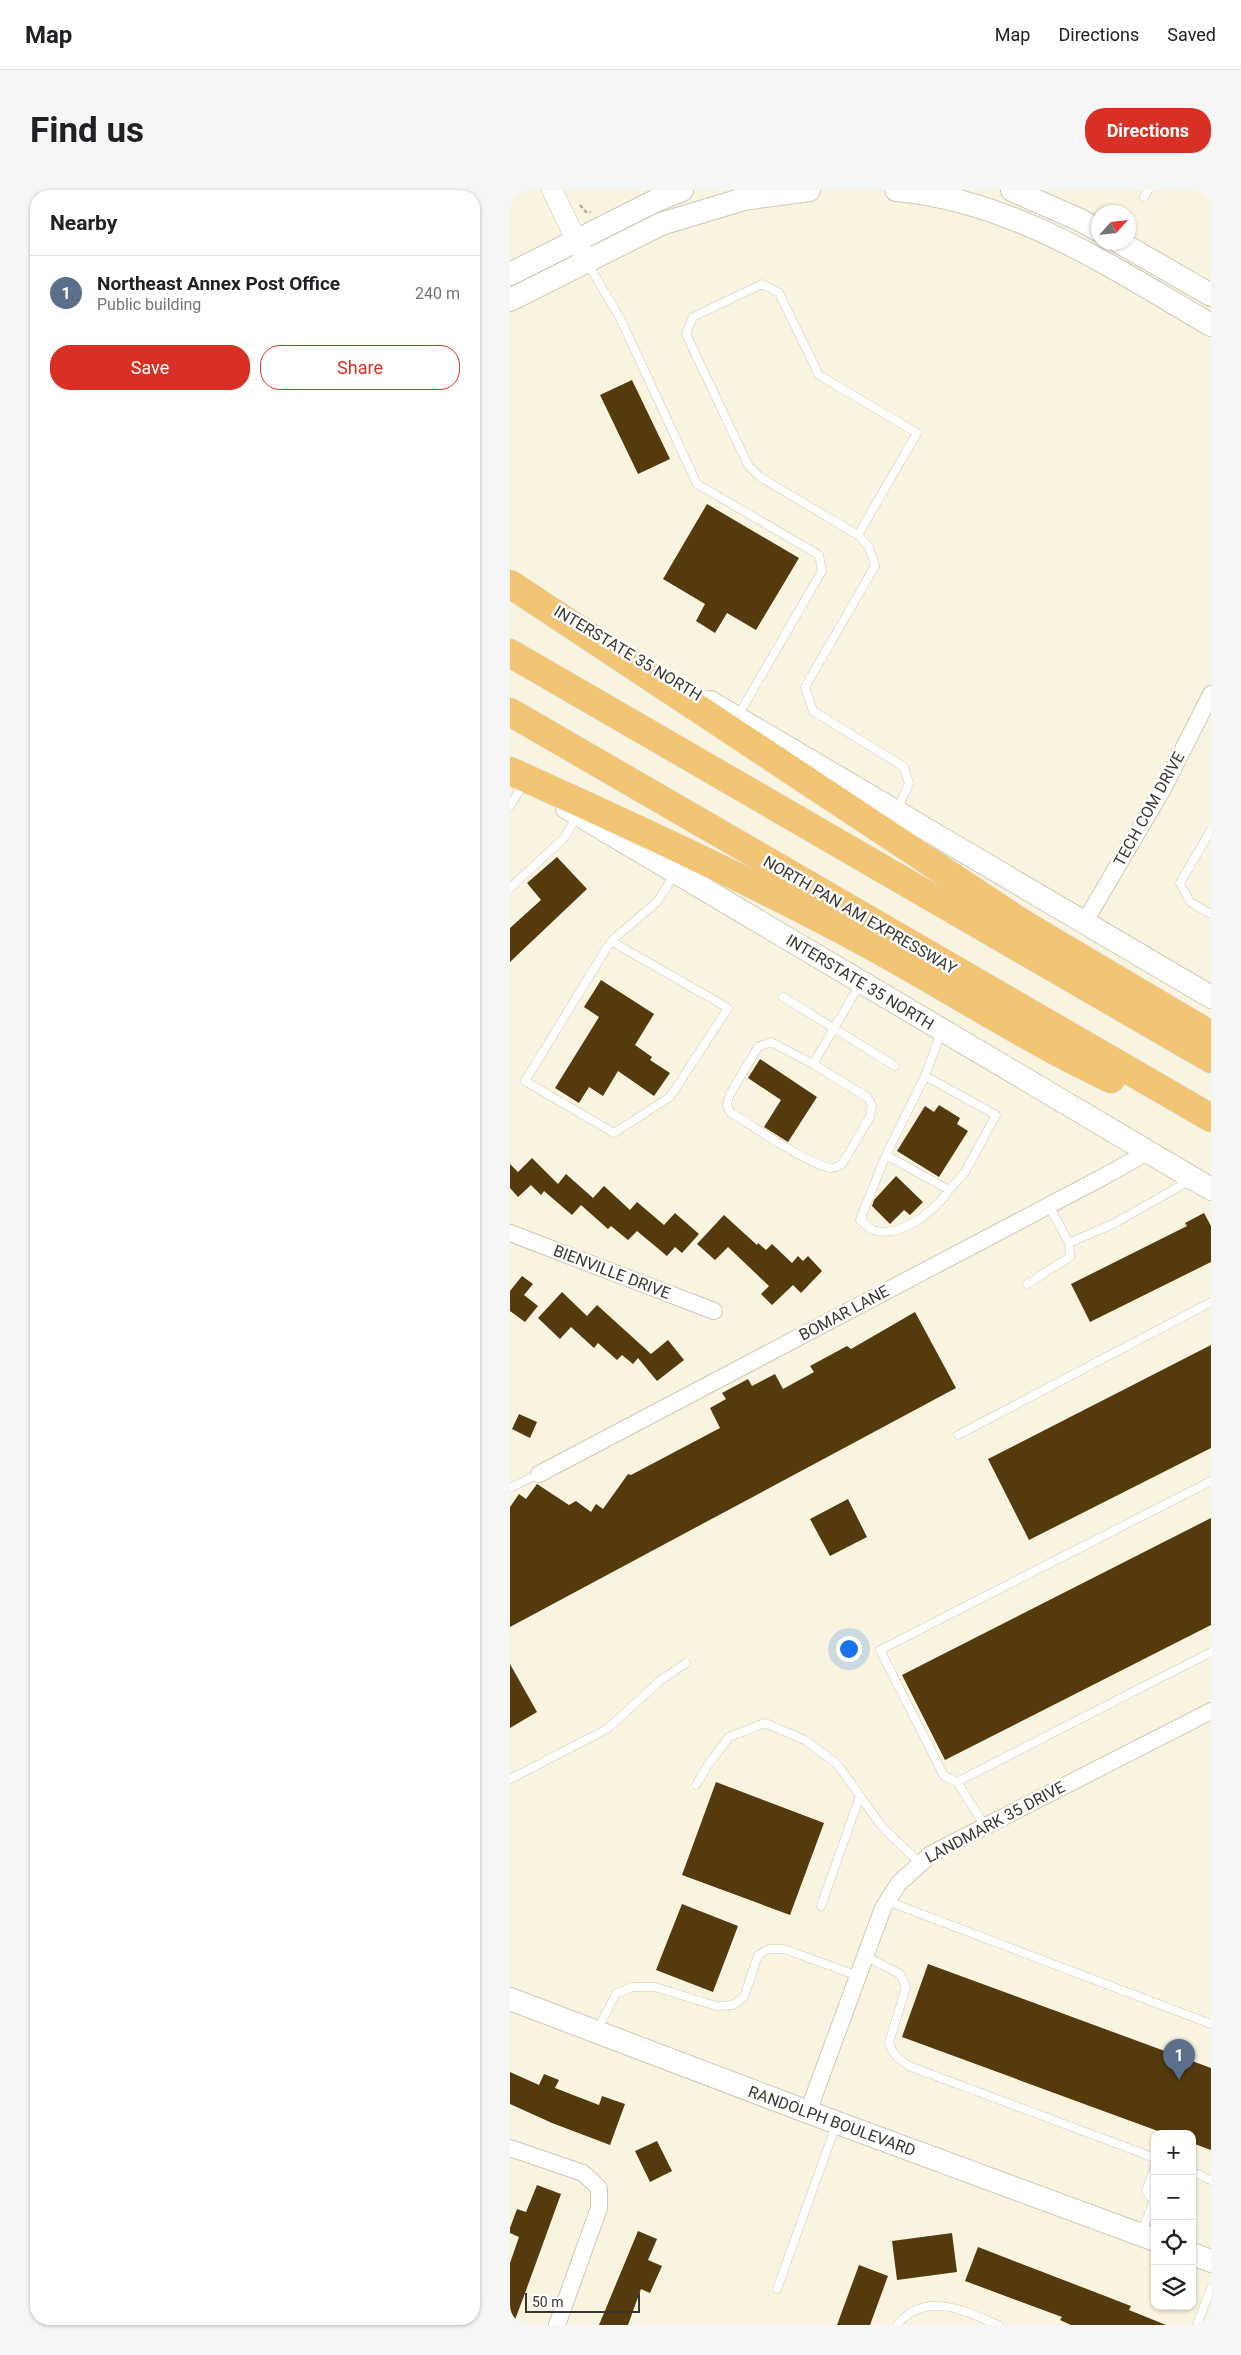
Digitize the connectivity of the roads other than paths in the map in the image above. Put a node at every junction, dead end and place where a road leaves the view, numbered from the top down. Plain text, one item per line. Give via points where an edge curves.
1 (552, 190) edge
2 (682, 190) edge
3 (809, 190) edge
4 (1012, 190) edge
5 (909, 191) edge
6 (1091, 226) edge
7 (576, 240) junction
8 (1133, 250) edge
9 (586, 260) junction
10 (510, 274) edge
11 (1211, 296) edge
12 (510, 300) edge
13 (1211, 325) edge
14 (858, 535) junction
15 (510, 584) edge
16 (510, 653) edge
17 (1211, 694) edge
18 (510, 712) edge
19 (737, 718) junction
20 (515, 776) edge
21 (510, 806) edge
22 (896, 812) junction
23 (578, 815) junction
24 (1211, 830) edge
25 (676, 873) junction
26 (510, 888) edge
27 (1211, 914) edge
28 (1084, 923) junction
29 (611, 940) junction
30 (861, 982) junction
31 (1211, 996) edge
32 (783, 997) dead end
33 (833, 1029) junction
34 (942, 1030) junction
35 (1211, 1035) edge
36 (1211, 1059) edge
37 (813, 1064) junction
38 (895, 1066) dead end
39 (925, 1076) junction
40 (1211, 1118) edge
41 (1211, 1126) edge
42 (1148, 1152) junction
43 (886, 1155) junction
44 (1202, 1184) edge
45 (949, 1190) junction
46 (1049, 1206) junction
47 (510, 1233) edge
48 (1069, 1243) junction
49 (1027, 1284) dead end
50 (1211, 1302) edge
51 (714, 1311) dead end
52 (958, 1435) dead end
53 (539, 1474) joint
54 (1211, 1481) edge
55 (510, 1488) edge
56 (1211, 1652) edge
57 (686, 1663) dead end
58 (1211, 1711) edge
59 (510, 1779) edge
60 (958, 1782) junction
61 (696, 1786) dead end
62 (860, 1796) junction
63 (985, 1826) junction
64 (919, 1862) junction
65 (887, 1901) junction
66 (822, 1906) dead end
67 (865, 1956) junction
68 (858, 1976) junction
69 (510, 1999) edge
70 (1211, 2024) edge
71 (596, 2032) junction
72 (808, 2112) junction
73 (837, 2123) junction
74 (510, 2148) edge
75 (1151, 2157) edge
76 (1196, 2174) edge
77 (1151, 2177) edge
78 (1211, 2180) edge
79 (1151, 2198) edge
80 (1151, 2220) edge
81 (1148, 2237) edge
82 (1196, 2255) edge
83 (1211, 2261) edge
84 (1211, 2288) edge
85 (777, 2289) dead end
86 (557, 2325) edge
87 (898, 2325) edge
88 (998, 2325) edge
89 (1197, 2325) edge

1 - 7 street
2 - 7 main road
3 - 9 main road via 744,199 690,214 661,224
4 - 6 main road
5 - 13 main road via 959,201 1069,243
7 - 9 street
7 - 10 main road
8 - 11 main road
9 - 12 main road
9 - 19 lane via 620,318 697,484 819,555 822,572
14 - 14 lane via 760,477 748,465 686,334 693,317 762,284 779,293 819,376 917,432
14 - 22 lane via 869,547 875,566 805,687 813,711 904,767 909,784
15 - 19 main road, INTERSTATE 35 NORTH
15 - 35 highway via 1022,923
16 - 36 highway
17 - 28 street, TECH COM DRIVE via 1163,789
18 - 40 highway, NORTH PAN AM EXPRESSWAY
19 - 22 main road, INTERSTATE 35 NORTH
20 - 21 lane
20 - 23 main road, INTERSTATE 35 NORTH
20 - 41 highway via 615,819 805,911 1066,1058
22 - 28 main road, INTERSTATE 35 NORTH
23 - 25 main road, INTERSTATE 35 NORTH
23 - 26 lane via 564,838
24 - 27 lane via 1180,883 1190,902
25 - 29 lane via 657,902
25 - 30 main road, INTERSTATE 35 NORTH
28 - 31 main road, INTERSTATE 35 NORTH
29 - 29 lane via 525,1081 614,1133 670,1097 728,1008
30 - 33 lane
30 - 34 main road, INTERSTATE 35 NORTH
32 - 33 lane
33 - 37 lane
33 - 38 lane
34 - 39 lane
34 - 42 main road, INTERSTATE 35 NORTH
37 - 37 lane via 867,1097 872,1105 870,1117 837,1168 802,1155 730,1112 727,1105 729,1096 763,1043 771,1042
39 - 43 lane
39 - 45 lane via 996,1115 965,1172
42 - 44 main road, INTERSTATE 35 NORTH
42 - 46 street, BOMAR LANE
43 - 45 lane
43 - 45 lane via 860,1220 873,1230 894,1230 916,1222 940,1204
44 - 48 lane
46 - 48 lane
46 - 53 street, BOMAR LANE
47 - 51 street, BIENVILLE DRIVE
48 - 49 lane via 1070,1257
50 - 52 lane
53 - 55 lane
54 - 60 lane via 880,1650 944,1776
56 - 60 lane
57 - 59 lane via 661,1680 608,1729
58 - 63 street, LANDMARK 35 DRIVE
60 - 63 lane
61 - 62 lane via 730,1737 765,1723 805,1740 837,1764
62 - 64 lane via 883,1828
62 - 66 lane
63 - 64 street, LANDMARK 35 DRIVE
64 - 65 street, LANDMARK 35 DRIVE
65 - 67 street, LANDMARK 35 DRIVE
65 - 70 lane
67 - 68 street, LANDMARK 35 DRIVE
67 - 75 lane via 904,1979 906,1987 889,2043 898,2059 909,2066
68 - 71 lane via 784,1949 769,1948 758,1955 744,1997 733,2005 716,2006 655,1987 632,1987 616,1994
68 - 72 street, LANDMARK 35 DRIVE
69 - 71 main road, RANDOLPH BOULEVARD
71 - 72 main road, RANDOLPH BOULEVARD
72 - 73 main road, RANDOLPH BOULEVARD
73 - 81 main road, RANDOLPH BOULEVARD
73 - 85 lane
74 - 86 street via 583,2173 599,2188 599,2208
76 - 78 lane
77 - 79 lane via 1146,2191
80 - 81 lane
82 - 83 main road
84 - 89 lane
87 - 88 lane via 916,2311 939,2304

